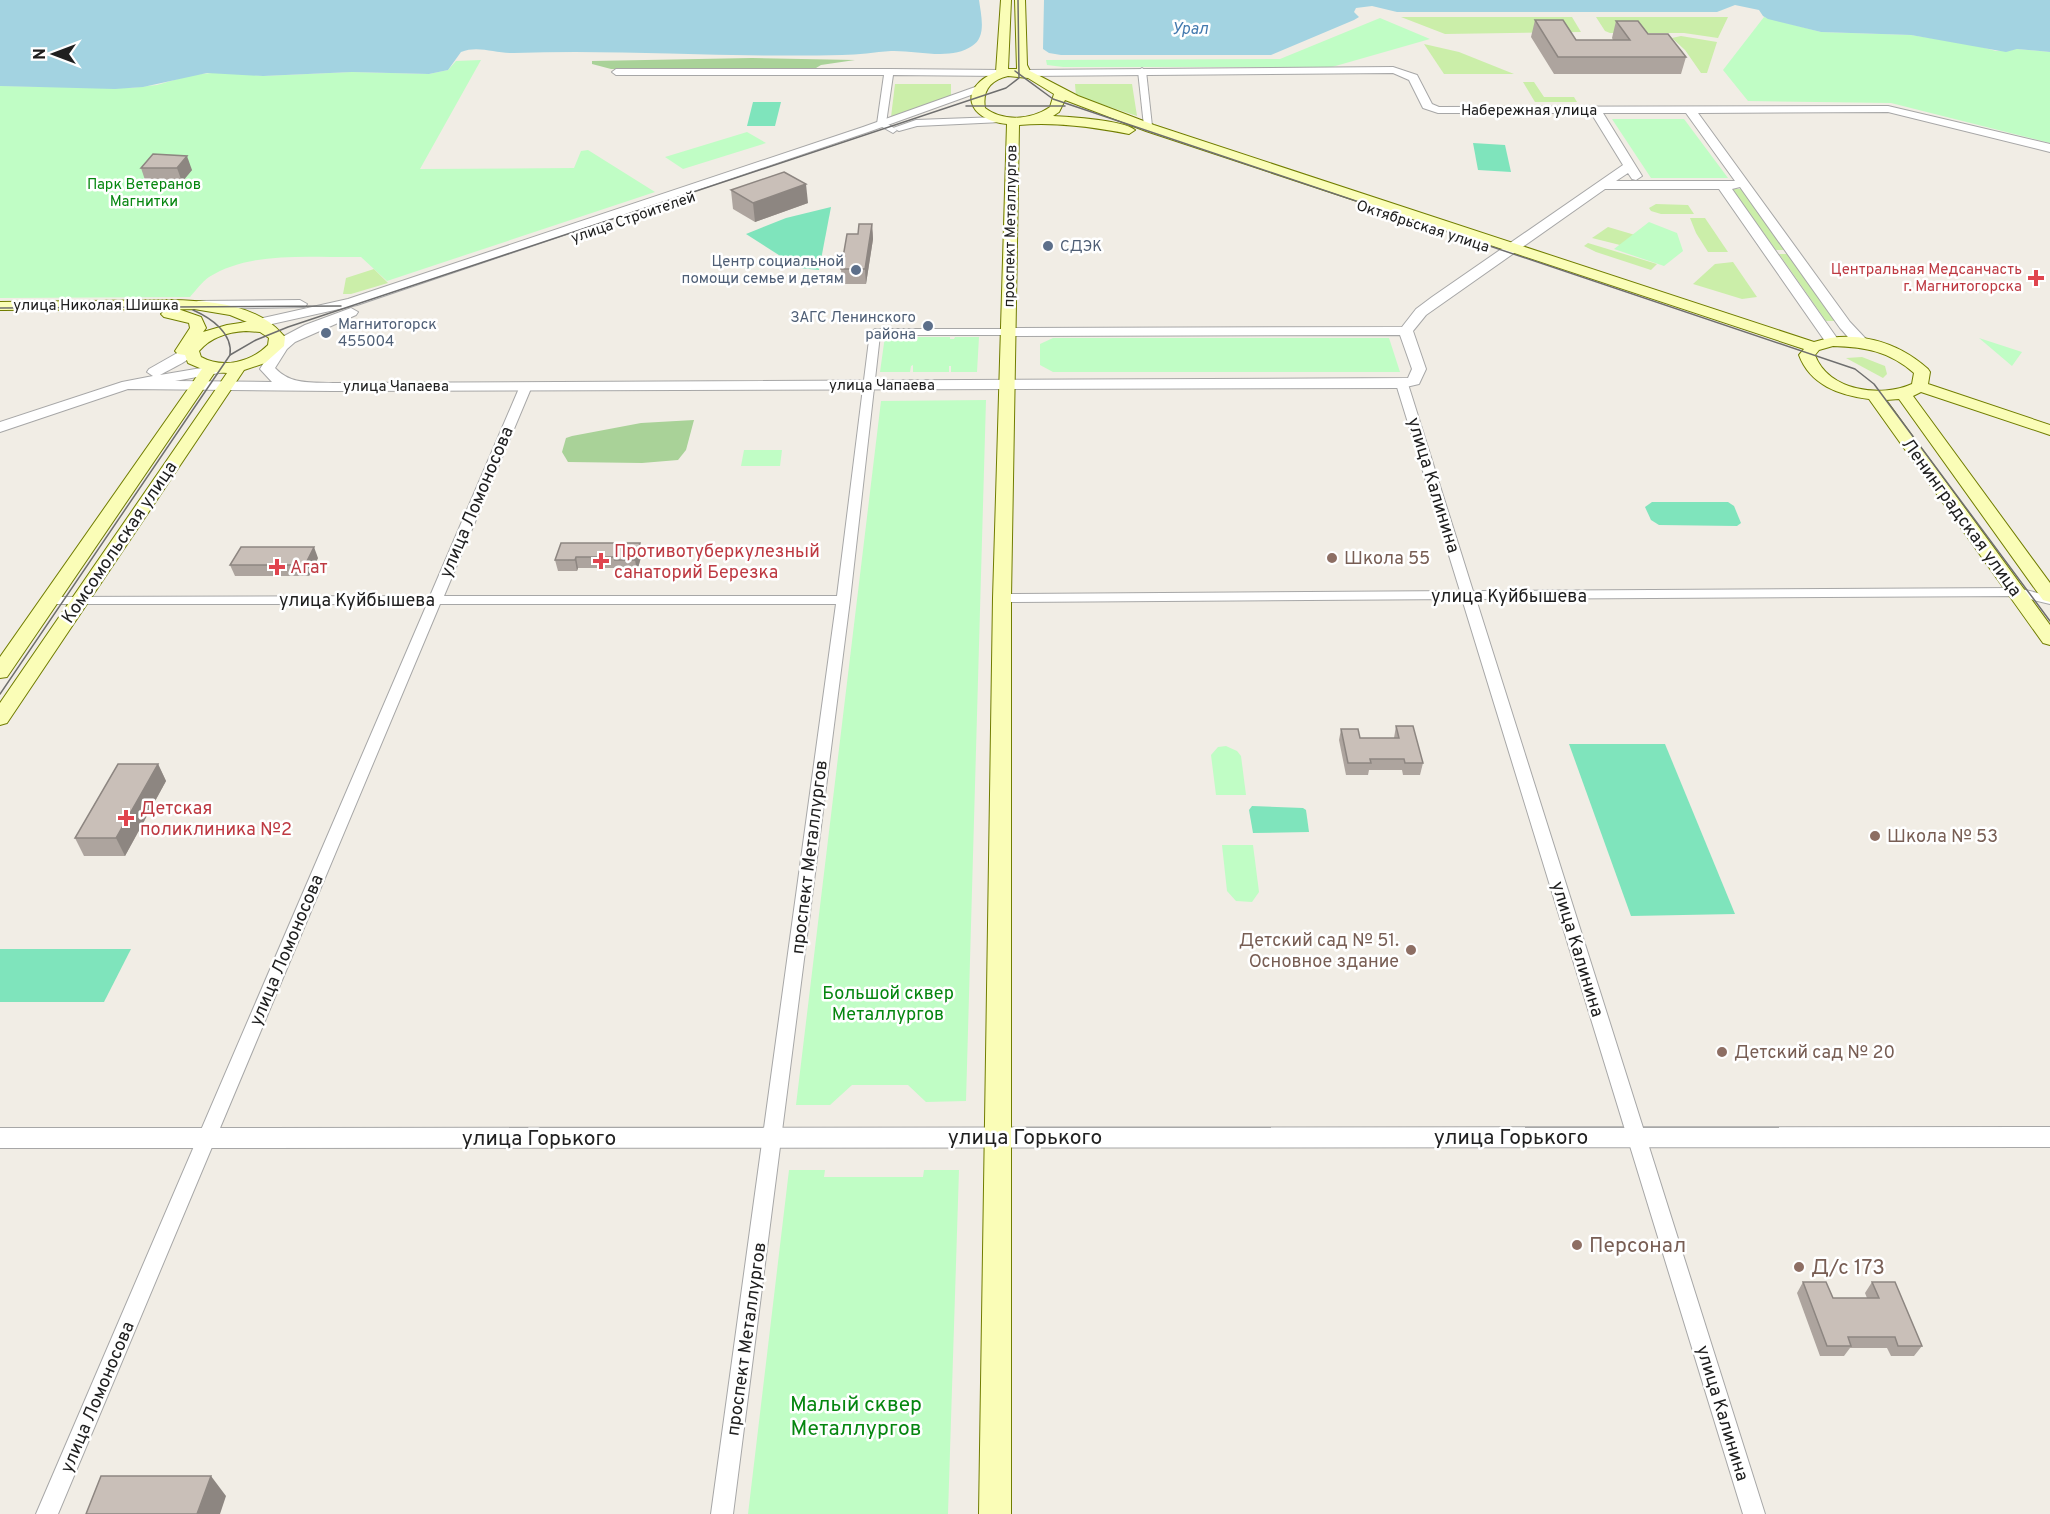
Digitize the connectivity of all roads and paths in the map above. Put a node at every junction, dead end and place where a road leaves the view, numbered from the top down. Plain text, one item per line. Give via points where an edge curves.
1 (1006, 0) edge
2 (1020, 0) edge
3 (1142, 70) junction
4 (1072, 71) junction
5 (616, 72) dead end
6 (890, 72) junction
7 (1002, 73) junction
8 (1025, 73) junction
9 (978, 89) junction
10 (1060, 93) junction
11 (1595, 110) junction
12 (1690, 110) junction
13 (1035, 119) junction
14 (998, 120) junction
15 (1012, 120) junction
16 (1148, 126) junction
17 (887, 127) junction
18 (2050, 148) edge
19 (1630, 166) junction
20 (1603, 184) junction
21 (1642, 185) junction
22 (1723, 185) junction
23 (1743, 185) junction
24 (1507, 250) junction
25 (345, 304) junction
26 (193, 305) junction
27 (0, 306) edge
28 (0, 316) edge
29 (265, 326) junction
30 (1406, 331) junction
31 (1008, 332) junction
32 (292, 337) junction
33 (1832, 341) junction
34 (193, 342) junction
35 (1861, 342) junction
36 (273, 349) junction
37 (1810, 351) junction
38 (235, 366) junction
39 (210, 368) junction
40 (267, 369) junction
41 (1402, 384) junction
42 (127, 385) junction
43 (868, 385) junction
44 (1007, 385) junction
45 (198, 386) junction
46 (225, 386) junction
47 (296, 386) junction
48 (526, 386) junction
49 (1920, 387) junction
50 (1903, 394) junction
51 (1874, 395) junction
52 (0, 427) edge
53 (2050, 430) edge
54 (2038, 580) junction
55 (2017, 592) junction
56 (1469, 596) junction
57 (1002, 598) junction
58 (2050, 598) edge
59 (51, 600) junction
60 (80, 600) junction
61 (435, 600) junction
62 (843, 600) junction
63 (2050, 639) edge
64 (0, 672) edge
65 (0, 718) edge
66 (773, 1137) junction
67 (999, 1137) junction
68 (1637, 1137) junction
69 (2050, 1137) edge
70 (0, 1138) edge
71 (206, 1138) junction
72 (47, 1514) edge
73 (722, 1514) edge
74 (995, 1514) edge
75 (1754, 1514) edge

1 - 7 main road
2 - 8 main road via 1021,65
3 - 4 street, Набережная улица
3 - 11 street, Набережная улица via 1393,70 1416,78 1425,103 1434,109
3 - 16 street
4 - 8 street, Набережная улица
4 - 10 street via 1062,78
5 - 6 street
6 - 7 street
6 - 17 street
7 - 8 main road
7 - 9 main road
8 - 10 main road
9 - 14 main road, проспект Металлургов via 979,109
9 - 17 street, улица Строителей
10 - 13 main road via 1058,107
10 - 16 main road, Октябрьская улица
11 - 12 street, Набережная улица
11 - 19 street
12 - 18 street, Набережная улица via 1888,109
12 - 23 street
13 - 15 main road, проспект Металлургов
13 - 24 main road, Октябрьская улица via 1133,130
14 - 15 main road, проспект Металлургов
14 - 17 street, улица Строителей
15 - 31 main road, проспект Металлургов
16 - 24 main road, Октябрьская улица
17 - 25 street, улица Строителей
17 - 32 street, улица Строителей via 351,312
19 - 20 street
19 - 21 street
20 - 21 street
20 - 24 street
21 - 22 street
22 - 23 street
22 - 33 street
23 - 35 street
24 - 30 street via 1421,312
24 - 37 main road, Октябрьская улица
25 - 26 street, улица Николая Шишка
25 - 29 street, улица Строителей
26 - 27 main road, улица Николая Шишка
26 - 29 main road, улица Николая Шишка via 226,310
28 - 34 main road, улица Николая Шишка via 178,314 196,320
29 - 34 main road via 217,332
29 - 36 main road via 277,338
30 - 31 street
30 - 41 street via 1419,369 1414,381
31 - 43 street, проспект Металлургов via 875,332
31 - 44 main road, проспект Металлургов
32 - 36 street, улица Строителей
32 - 40 street via 281,346
33 - 35 main road
33 - 37 main road
34 - 39 main road via 192,357
34 - 42 street via 182,357
35 - 49 main road via 1905,356 1922,372
36 - 38 main road via 255,361
36 - 40 street
37 - 51 main road via 1809,366 1822,379 1844,389
38 - 39 main road
38 - 46 main road, Комсомольская улица
39 - 42 street
39 - 45 main road, Комсомольская улица
40 - 47 street, улица Чапаева via 279,381
41 - 44 street, улица Чапаева
41 - 56 street, улица Калинина
42 - 45 street, улица Чапаева
42 - 52 street
43 - 44 street, улица Чапаева
43 - 48 street, улица Чапаева
43 - 62 street, проспект Металлургов
44 - 57 main road, проспект Металлургов
45 - 46 street, улица Чапаева
45 - 59 main road, Комсомольская улица
46 - 47 street, улица Чапаева
46 - 60 main road, Комсомольская улица
47 - 48 street, улица Чапаева
48 - 61 street, улица Ломоносова
49 - 50 main road
49 - 53 main road
50 - 51 main road
50 - 54 main road, Ленинградская улица
51 - 55 main road, Ленинградская улица
54 - 55 street, улица Куйбышева
54 - 58 main road, Ленинградская улица
55 - 56 street, улица Куйбышева
55 - 58 street, улица Куйбышева
55 - 63 main road, Ленинградская улица
56 - 57 street, улица Куйбышева
56 - 68 street, улица Калинина
57 - 67 main road, проспект Металлургов
59 - 60 street, улица Куйбышева
59 - 64 main road, Комсомольская улица
60 - 61 street, улица Куйбышева
60 - 65 main road, Комсомольская улица
61 - 62 street, улица Куйбышева
61 - 71 street, улица Ломоносова
62 - 66 street, проспект Металлургов
66 - 67 street, улица Горького
66 - 71 street, улица Горького
66 - 73 street, проспект Металлургов
67 - 68 street, улица Горького
67 - 74 main road, проспект Металлургов
68 - 69 street, улица Горького
68 - 75 street, улица Калинина
70 - 71 street, улица Горького
71 - 72 street, улица Ломоносова

